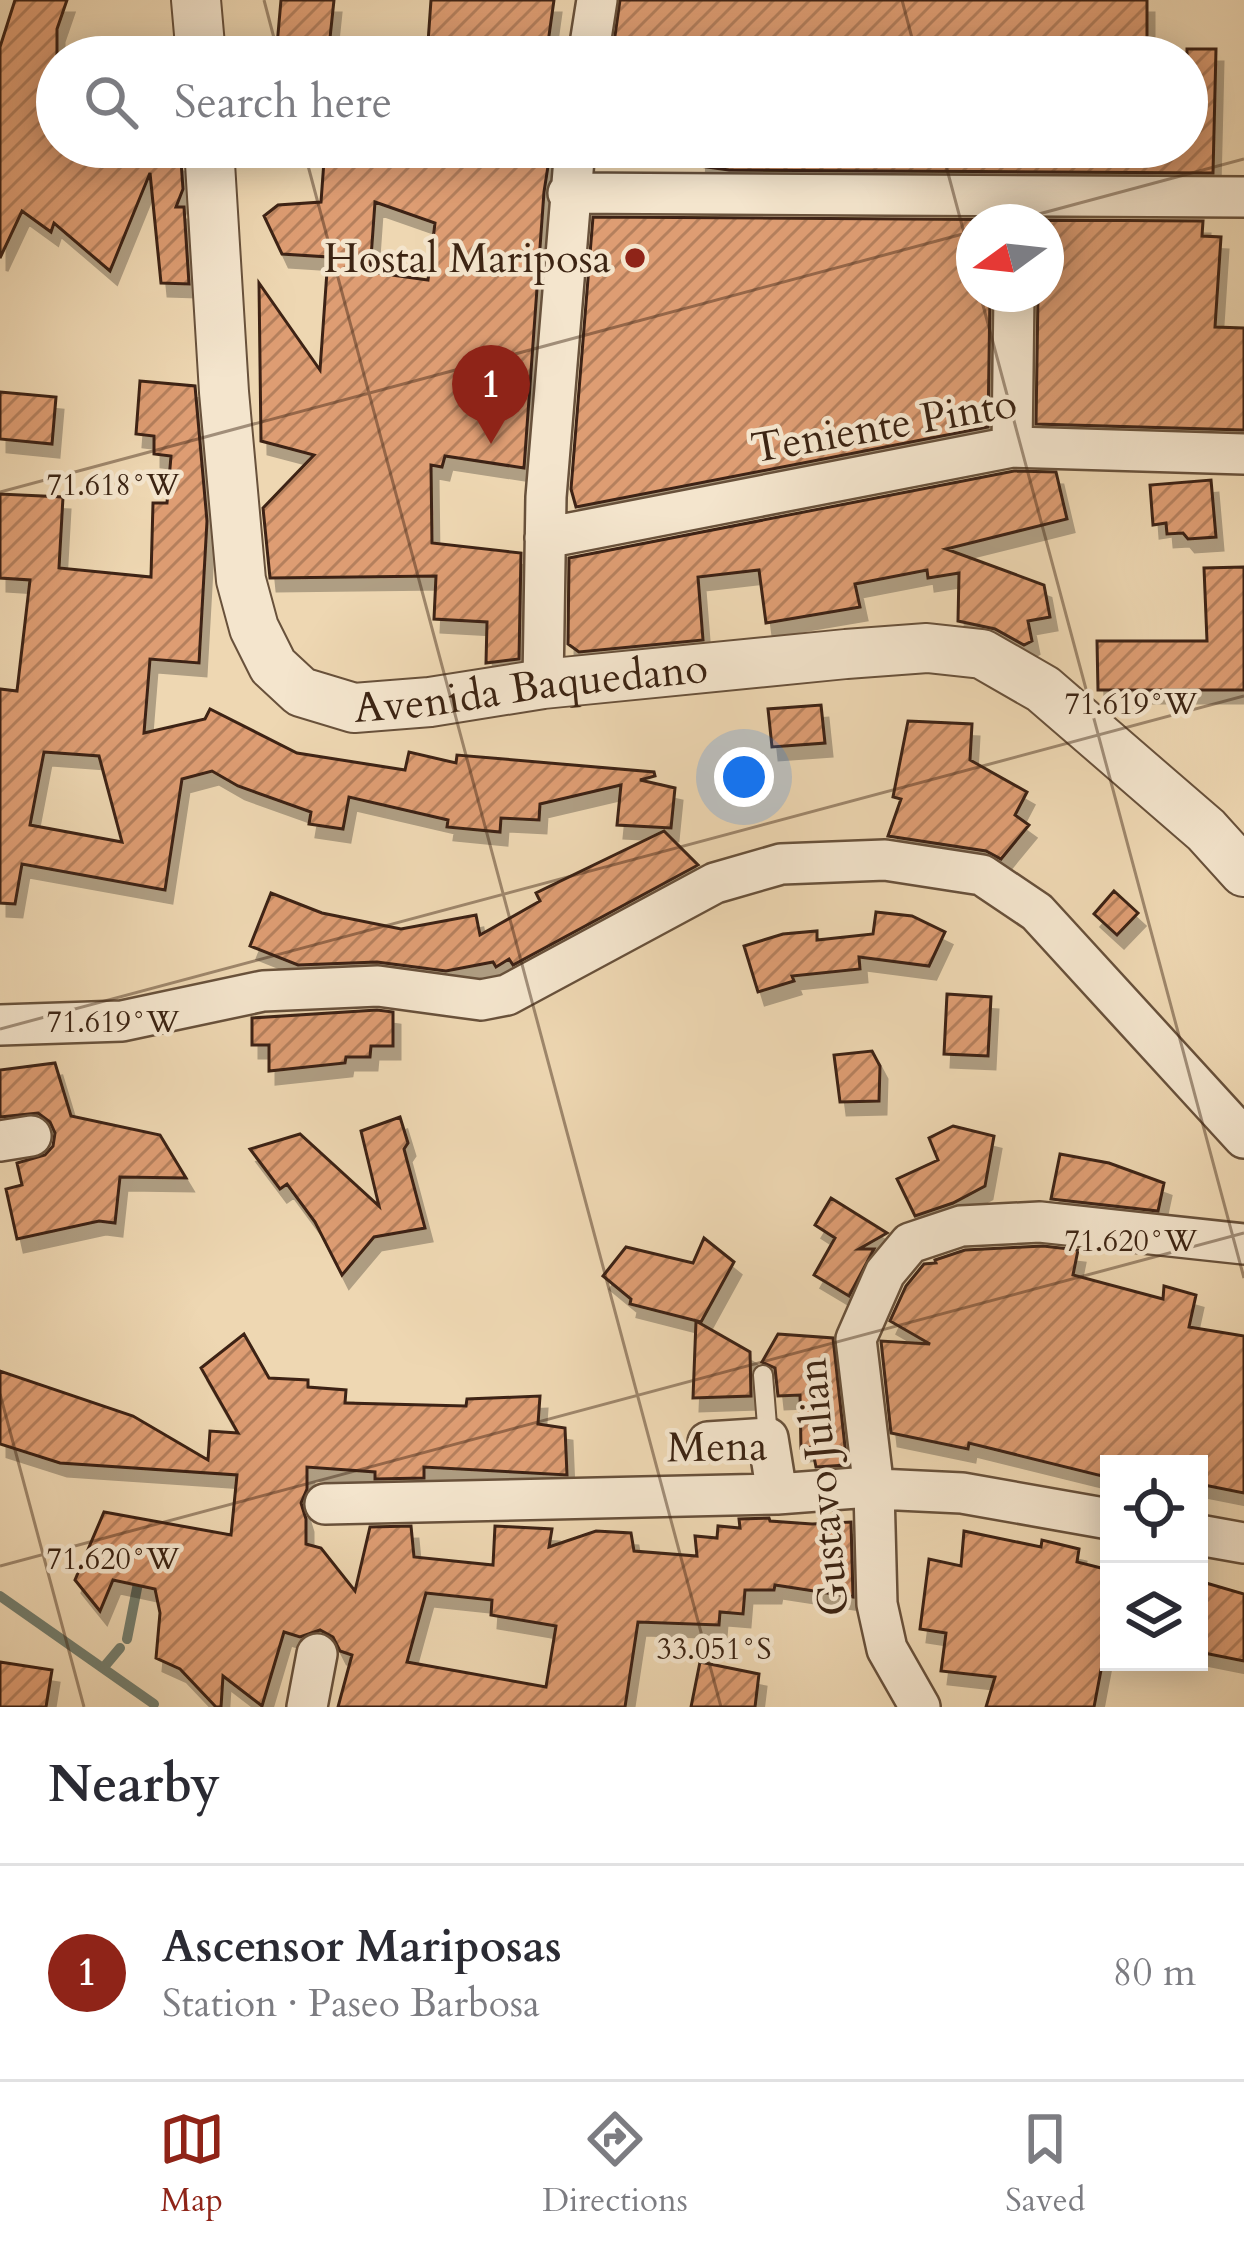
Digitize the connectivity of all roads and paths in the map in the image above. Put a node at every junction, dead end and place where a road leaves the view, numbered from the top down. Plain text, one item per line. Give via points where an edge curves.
1 (196, 0) edge
2 (597, 0) edge
3 (199, 36) edge
4 (591, 36) edge
5 (210, 168) edge
6 (572, 168) edge
7 (568, 194) junction
8 (1244, 197) edge
9 (956, 206) edge
10 (1064, 206) edge
11 (1014, 312) edge
12 (1012, 446) junction
13 (1244, 454) edge
14 (544, 538) junction
15 (543, 684) junction
16 (1244, 872) edge
17 (0, 1025) edge
18 (1244, 1138) edge
19 (1244, 1244) edge
20 (763, 1375) dead end
21 (768, 1438) junction
22 (708, 1442) dead end
23 (874, 1490) junction
24 (777, 1494) junction
25 (325, 1504) dead end
26 (1100, 1517) edge
27 (1208, 1537) edge
28 (1244, 1543) edge
29 (317, 1654) dead end
30 (307, 1707) edge
31 (920, 1707) edge

1 - 3 street
2 - 4 street
5 - 15 street, Avenida Baquedano via 242,580 273,666 302,692 354,708
6 - 7 street
7 - 9 street
7 - 14 street
8 - 10 street
11 - 12 street
12 - 13 street, Teniente Pinto
12 - 14 street, Teniente Pinto
14 - 15 street
15 - 16 street, Avenida Baquedano via 927,648 982,654 1043,688
17 - 18 street via 122,1021 263,991 378,986 482,1000 507,995 715,883 781,864 885,860 982,874 1037,912
19 - 23 street, Gustavo Julian via 1040,1222 961,1226 910,1243 885,1273 856,1339
20 - 21 lane
21 - 22 street
21 - 24 street
23 - 24 street, Mena
23 - 26 street, Mena via 962,1492
23 - 31 street, Gustavo Julian via 877,1604 887,1648
24 - 25 street, Mena
27 - 28 street
29 - 30 street

